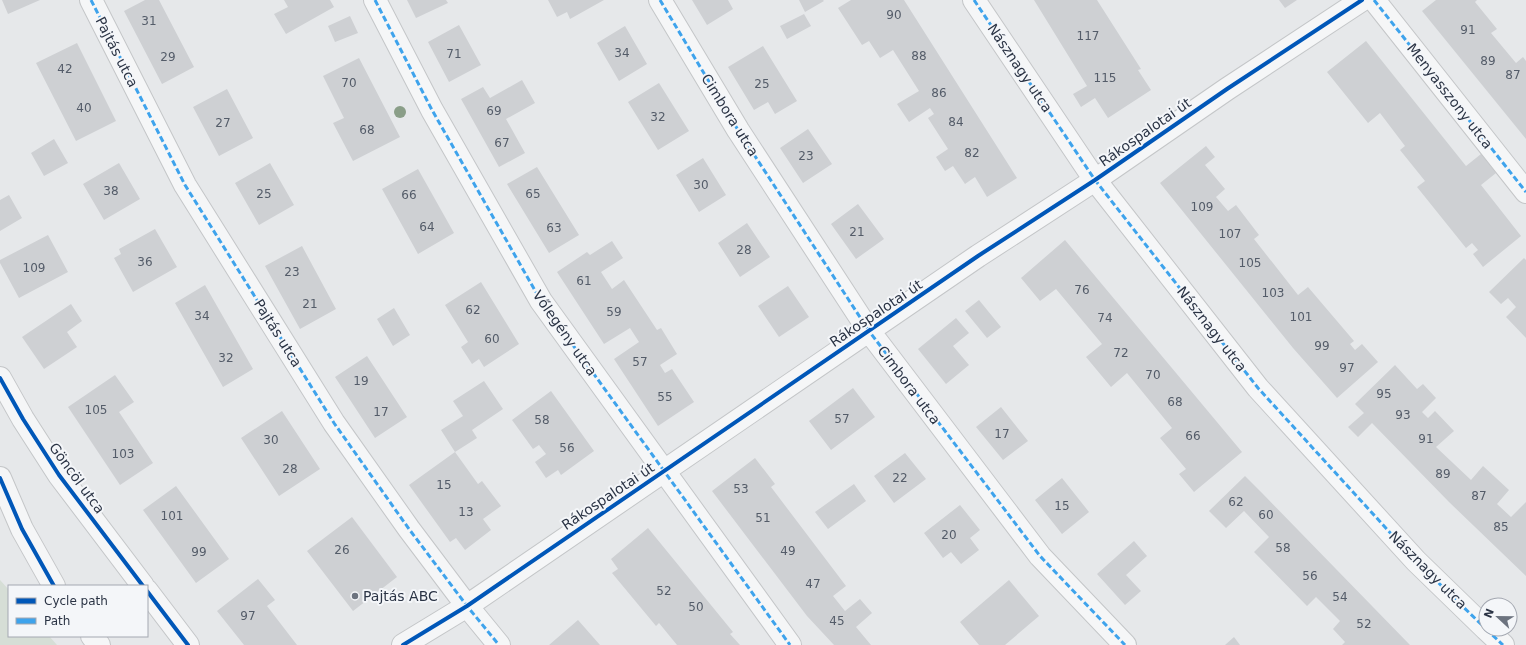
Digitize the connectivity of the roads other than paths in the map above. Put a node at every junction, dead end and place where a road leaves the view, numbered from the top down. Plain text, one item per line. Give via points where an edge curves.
1 (91, 0) edge
2 (375, 0) edge
3 (660, 0) edge
4 (974, 0) edge
5 (1362, 0) edge
6 (1374, 0) edge
7 (1095, 180) junction
8 (1526, 192) edge
9 (869, 331) junction
10 (0, 378) edge
11 (663, 472) junction
12 (0, 478) edge
13 (53, 585) edge
14 (142, 585) edge
15 (148, 592) edge
16 (467, 606) junction
17 (1478, 621) edge
18 (93, 637) edge
19 (1494, 637) edge
20 (99, 645) edge
21 (188, 645) edge
22 (403, 645) edge
23 (499, 645) edge
24 (790, 645) edge
25 (1125, 645) edge
26 (1503, 645) edge

1 - 16 street, Pajtás utca via 185,185 334,423
2 - 11 street, Vőlegény utca via 432,110 541,301
3 - 9 street, Cimbora utca via 738,130
4 - 7 street, Násznagy utca
5 - 7 street, Rákospalotai út
6 - 8 street, Menyasszony utca
7 - 9 street, Rákospalotai út
7 - 17 street, Násznagy utca via 1258,388 1416,561
9 - 11 street, Rákospalotai út
9 - 25 street, Cimbora utca via 1040,556
10 - 14 street, Göncöl utca via 59,475
11 - 16 street, Rákospalotai út
11 - 24 street, Vőlegény utca
12 - 13 street via 22,529
15 - 21 street
16 - 22 street, Rákospalotai út
16 - 23 street, Pajtás utca
18 - 20 street
19 - 26 street, Násznagy utca

